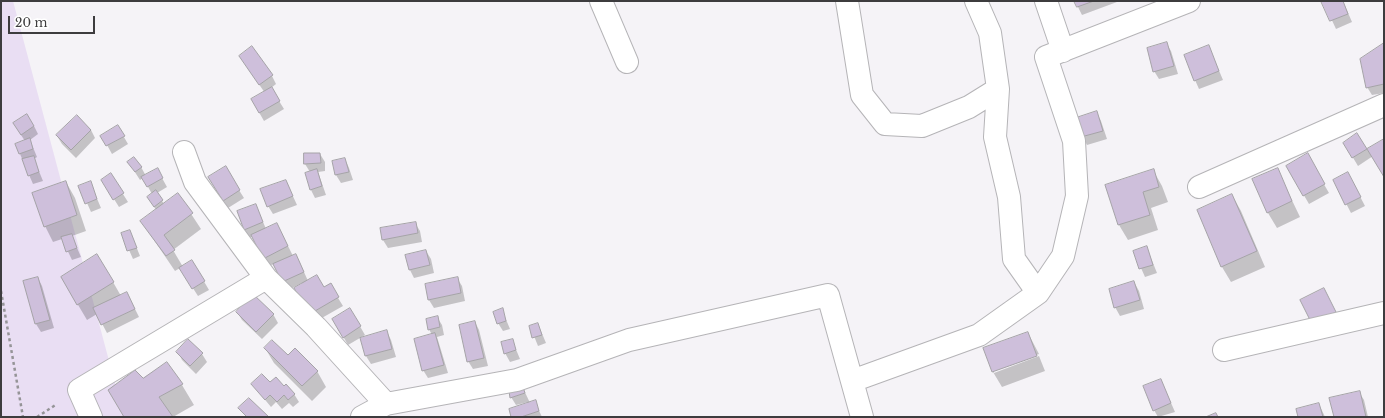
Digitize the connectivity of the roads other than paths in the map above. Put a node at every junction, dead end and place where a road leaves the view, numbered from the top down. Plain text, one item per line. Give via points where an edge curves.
1 (601, 1) edge
2 (847, 1) edge
3 (976, 1) edge
4 (1189, 1) edge
5 (1049, 3) edge
6 (1063, 51) junction
7 (627, 62) dead end
8 (998, 88) junction
9 (1384, 105) edge
10 (184, 152) dead end
11 (1198, 187) dead end
12 (266, 278) junction
13 (1038, 293) junction
14 (1384, 314) edge
15 (1224, 350) dead end
16 (852, 381) junction
17 (386, 404) junction
18 (417, 408) edge
19 (91, 417) edge
20 (362, 417) edge
21 (862, 417) edge

1 - 7 street
2 - 8 street via 862,95 885,124 922,126 969,106
3 - 8 street via 990,33
4 - 6 street
5 - 6 street
6 - 13 street via 1046,58 1074,140 1077,196 1064,256
8 - 13 street via 995,137 1009,197 1014,259
9 - 11 street
10 - 12 street via 195,182
12 - 17 street via 316,327
12 - 19 street via 79,390
13 - 16 street via 979,335
14 - 15 street
16 - 18 street via 828,295 629,340 517,380
16 - 21 street
17 - 18 street
17 - 20 street

